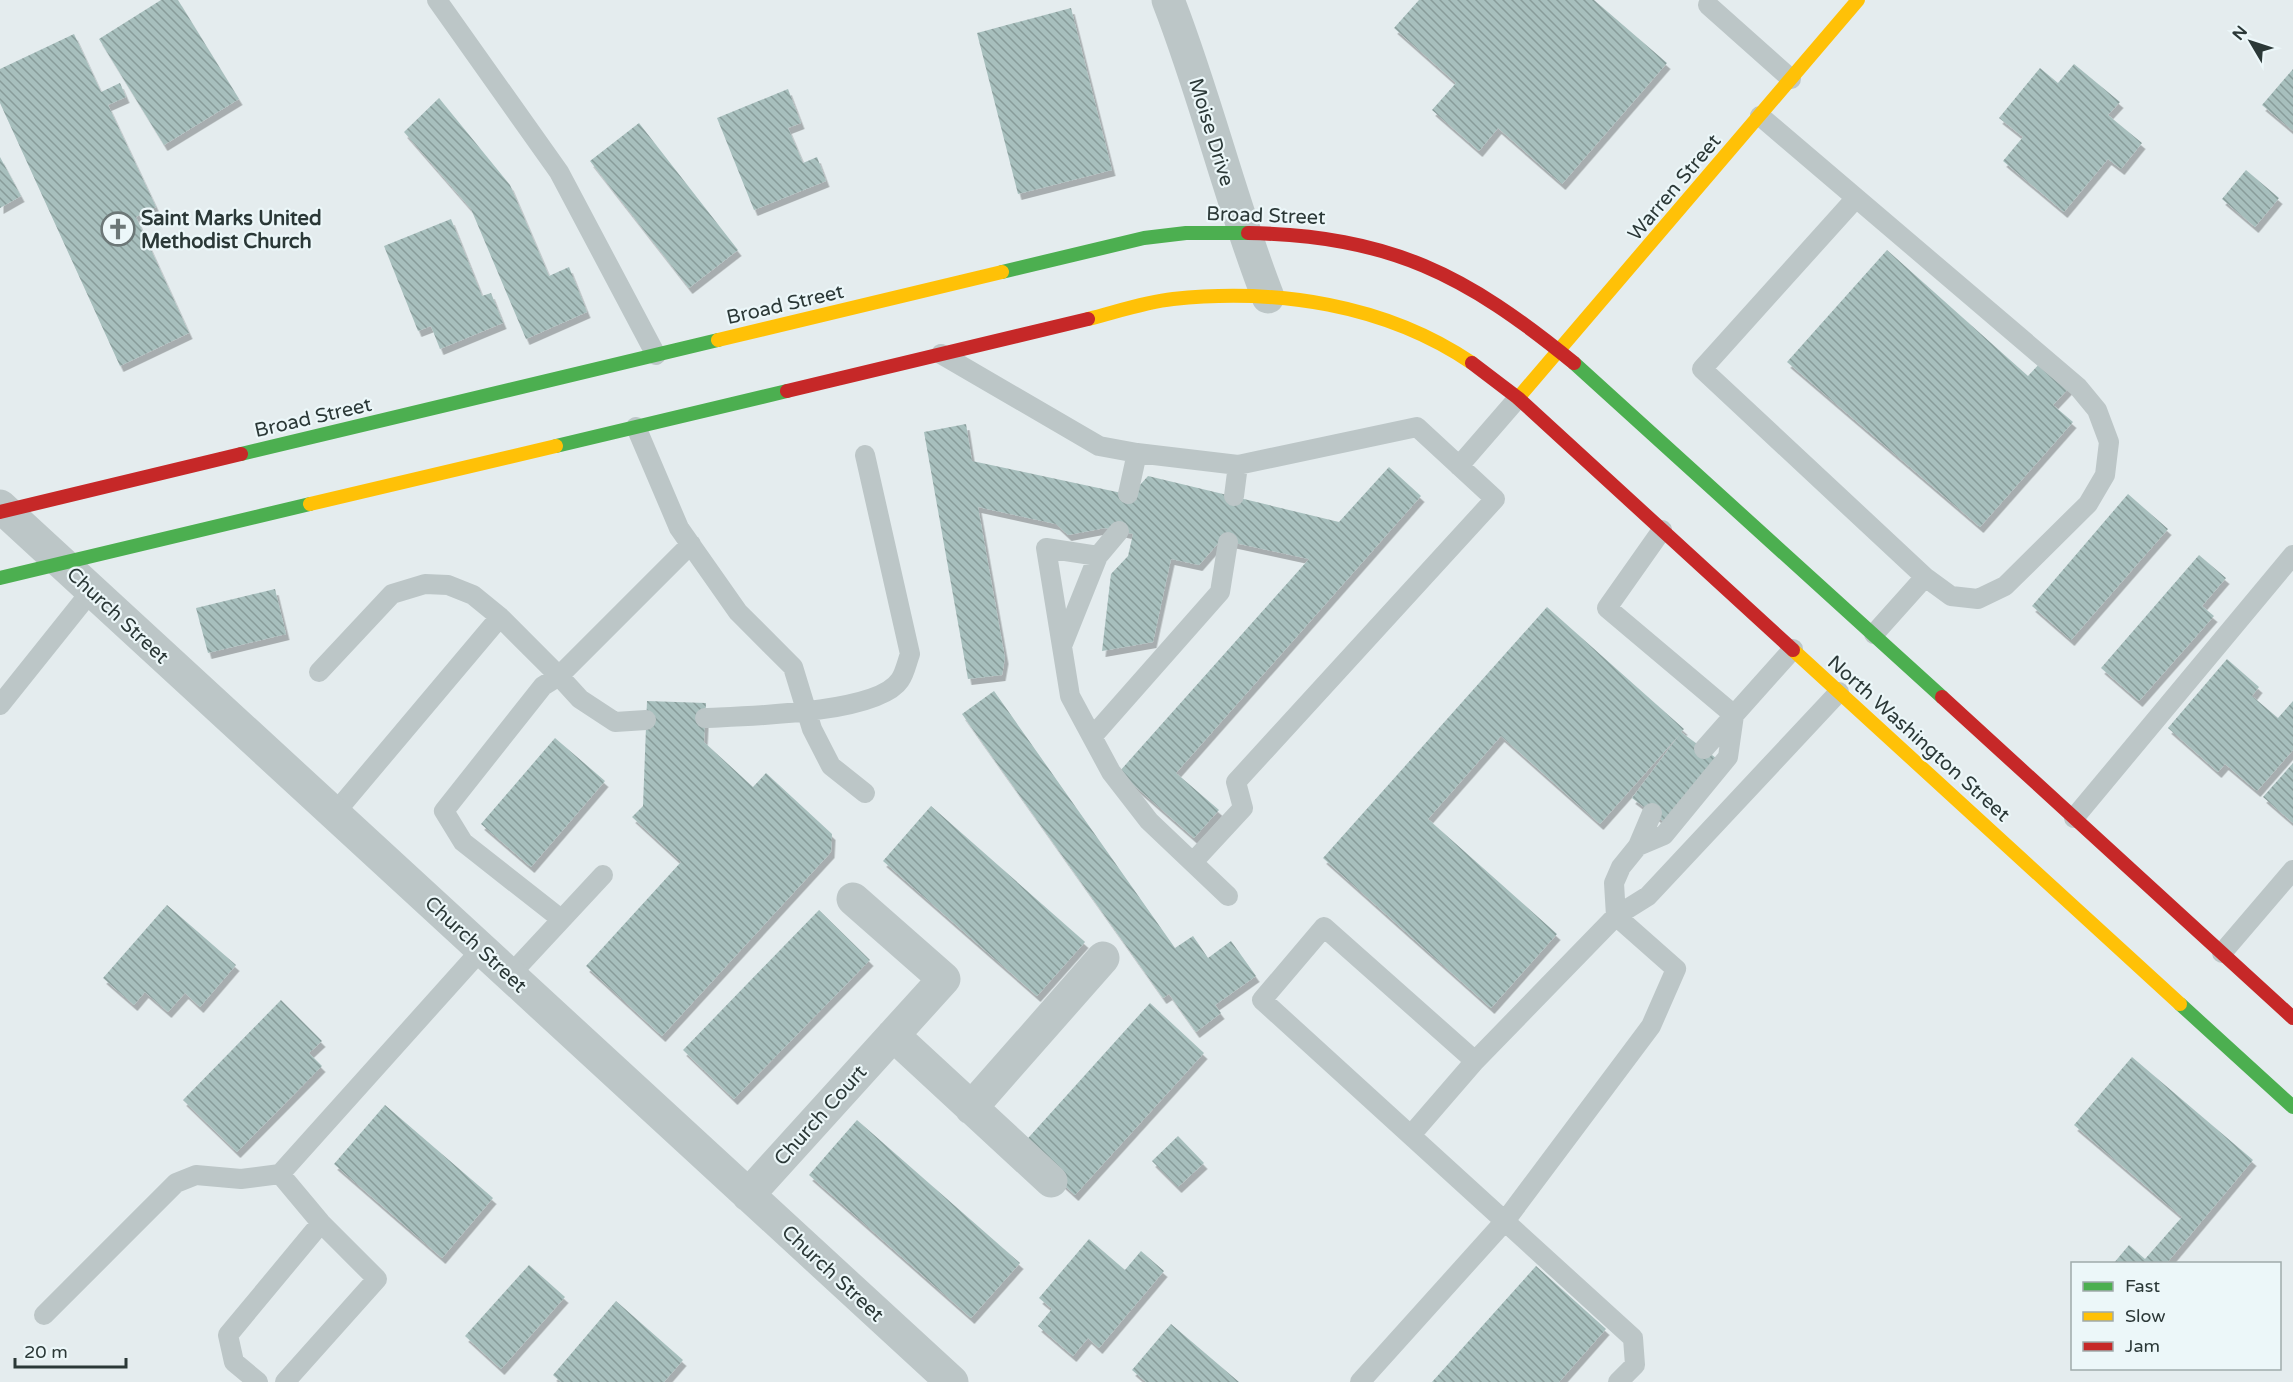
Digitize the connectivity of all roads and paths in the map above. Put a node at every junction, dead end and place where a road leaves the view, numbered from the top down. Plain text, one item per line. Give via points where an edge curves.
1 (437, 0) edge
2 (1168, 0) edge
3 (1858, 0) edge
4 (1707, 2) edge
5 (1791, 79) junction
6 (1760, 116) junction
7 (1856, 198) junction
8 (1242, 232) junction
9 (1268, 297) junction
10 (1560, 351) junction
11 (941, 354) junction
12 (656, 355) junction
13 (1518, 398) junction
14 (636, 427) junction
15 (1137, 453) junction
16 (865, 455) dead end
17 (1238, 465) junction
18 (1459, 466) junction
19 (1128, 494) dead end
20 (1234, 496) dead end
21 (2, 510) edge
22 (1662, 530) junction
23 (1119, 531) dead end
24 (1228, 542) dead end
25 (691, 544) junction
26 (2293, 555) edge
27 (1098, 556) junction
28 (63, 564) junction
29 (1925, 577) junction
30 (0, 578) edge
31 (92, 590) junction
32 (500, 617) junction
33 (1874, 634) junction
34 (1061, 649) junction
35 (1793, 649) junction
36 (319, 672) dead end
37 (559, 676) junction
38 (1839, 692) junction
39 (0, 705) edge
40 (806, 713) junction
41 (1734, 715) junction
42 (705, 718) dead end
43 (646, 720) dead end
44 (1092, 737) junction
45 (1704, 749) dead end
46 (865, 793) dead end
47 (1652, 813) dead end
48 (334, 814) junction
49 (2074, 818) junction
50 (1638, 846) junction
51 (1193, 862) junction
52 (2293, 870) edge
53 (603, 875) dead end
54 (1228, 896) dead end
55 (853, 899) dead end
56 (1616, 916) junction
57 (561, 919) junction
58 (482, 949) junction
59 (2222, 953) junction
60 (1103, 958) dead end
61 (510, 975) junction
62 (2293, 1018) edge
63 (893, 1035) junction
64 (1475, 1061) junction
65 (2293, 1107) edge
66 (971, 1108) junction
67 (1411, 1135) junction
68 (280, 1174) junction
69 (1051, 1181) dead end
70 (748, 1195) junction
71 (1505, 1221) junction
72 (321, 1223) junction
73 (44, 1315) dead end
74 (258, 1382) edge
75 (285, 1382) edge
76 (952, 1382) edge
77 (1360, 1382) edge
78 (1618, 1382) edge

1 - 12 lane via 560,172
2 - 8 street, Moise Drive via 1187,49
3 - 5 main road, Warren Street
4 - 5 lane
5 - 6 main road, Warren Street
6 - 7 lane
6 - 10 main road, Warren Street
7 - 29 lane via 1702,369
7 - 29 lane via 2078,387 2097,410 2109,442 2104,474 2088,504 2005,586 1978,599 1951,596
8 - 9 street, Moise Drive
8 - 10 main road, Broad Street via 1306,233 1386,248 1434,266 1478,289
8 - 12 main road, Broad Street via 1181,231 1144,238
9 - 11 main road via 1173,299
9 - 13 main road via 1379,315 1428,336 1490,375
10 - 13 main road, Warren Street
10 - 33 main road
11 - 14 main road
11 - 15 lane via 1099,446
12 - 21 main road, Broad Street
13 - 18 lane
13 - 22 main road, North Washington Street
14 - 25 lane via 679,528
14 - 28 main road
15 - 17 lane
15 - 19 lane
16 - 40 lane via 910,654 899,681 870,699
17 - 18 lane via 1417,427
17 - 20 lane
18 - 51 lane via 1495,499 1236,782 1244,808
21 - 28 street, Church Street
22 - 35 main road, North Washington Street
22 - 41 lane via 1607,608
23 - 27 lane
24 - 44 lane via 1220,592
25 - 37 lane
25 - 40 lane via 738,612 793,667
26 - 49 lane
27 - 34 lane
27 - 34 lane via 1046,548
28 - 30 main road
28 - 31 street, Church Street
29 - 33 lane
31 - 39 lane
31 - 48 street, Church Street
32 - 36 lane via 473,595 448,585 425,584 392,594
32 - 37 lane
32 - 48 lane
33 - 49 main road
34 - 44 lane via 1070,696
35 - 38 main road, North Washington Street
35 - 41 lane
37 - 43 lane via 580,699 615,722
37 - 57 lane via 543,686 444,812 463,842
38 - 56 lane via 1648,896
38 - 65 main road, North Washington Street
40 - 42 lane
40 - 46 lane via 831,766
41 - 45 lane
41 - 50 lane via 1728,757 1664,835
44 - 51 lane via 1111,772 1149,821
47 - 50 lane
48 - 58 street, Church Street
49 - 59 main road
50 - 56 lane via 1614,883
51 - 54 lane
52 - 59 lane
53 - 57 lane
55 - 63 street, Church Court via 944,979
56 - 64 lane
56 - 71 lane via 1676,969 1651,1026
57 - 61 lane
58 - 61 street, Church Street
58 - 68 lane
59 - 62 main road
60 - 66 street
61 - 70 street, Church Street
63 - 66 street
63 - 70 street, Church Court
64 - 67 lane
64 - 67 lane via 1324,927 1262,1000
66 - 69 street
67 - 71 lane
68 - 72 lane
68 - 73 lane via 241,1179 196,1175 176,1183
70 - 76 street, Church Street
71 - 77 lane
71 - 78 lane via 1633,1338 1635,1365
72 - 74 lane via 228,1335 234,1362
72 - 75 lane via 377,1279

